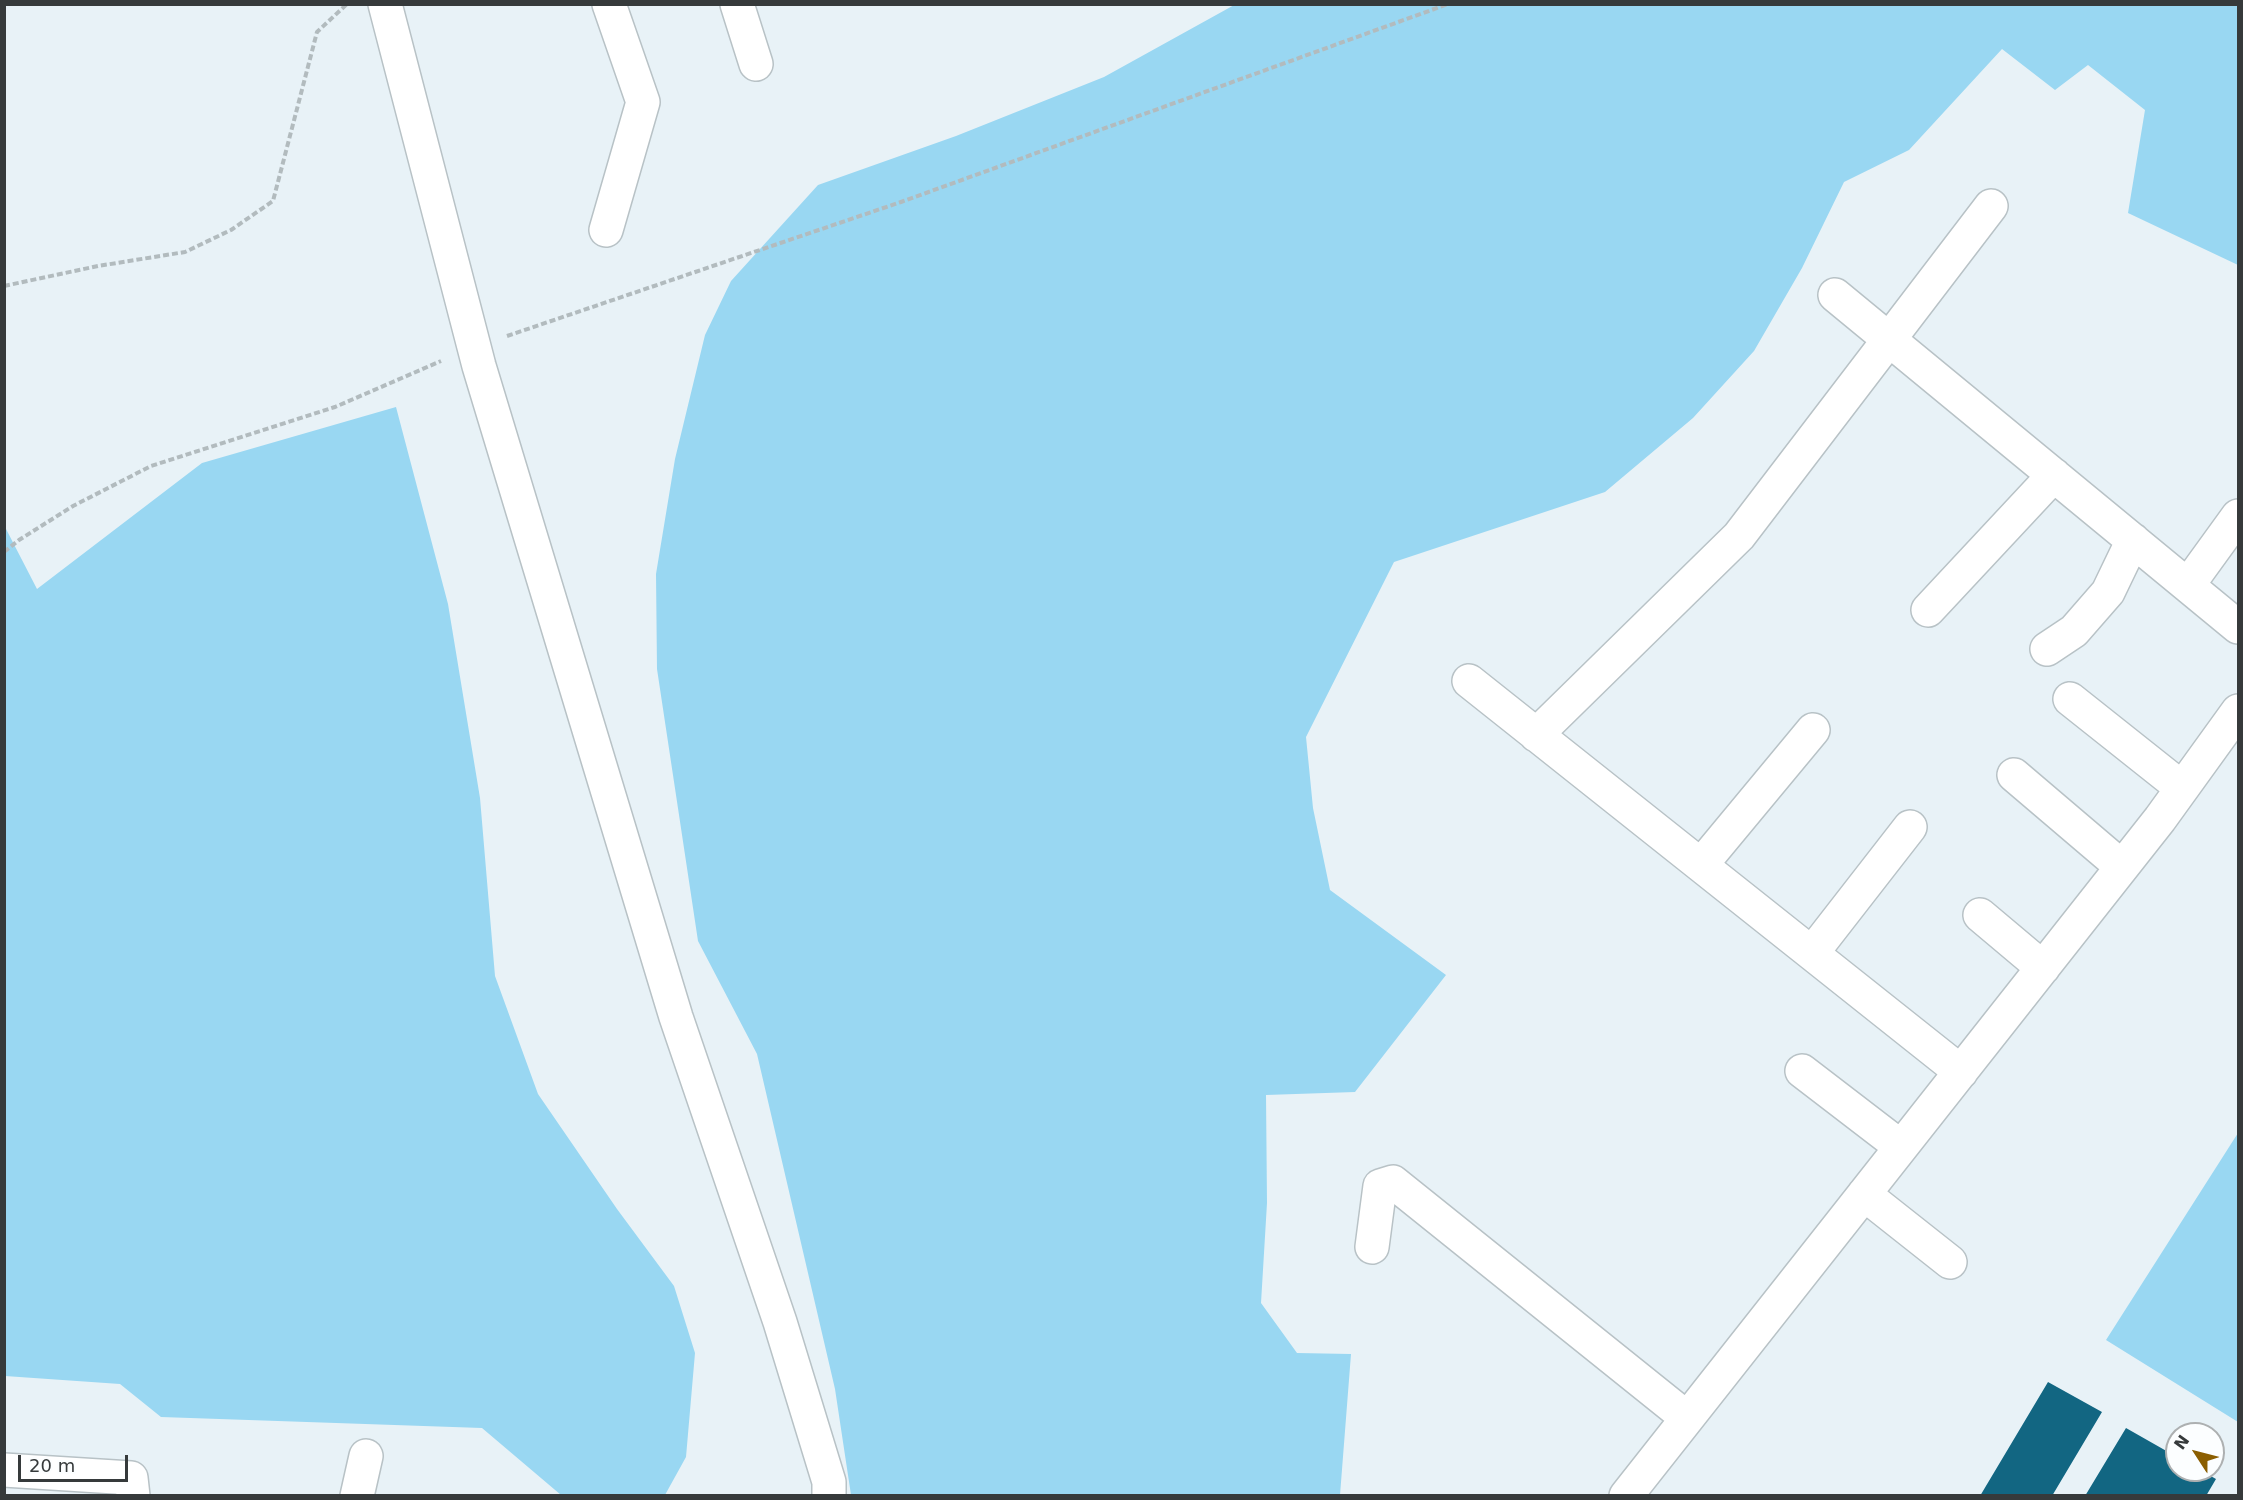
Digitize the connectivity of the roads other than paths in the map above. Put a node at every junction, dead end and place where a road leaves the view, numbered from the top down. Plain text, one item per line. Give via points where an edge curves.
1 (385, 4) edge
2 (609, 4) edge
3 (737, 4) edge
4 (756, 64) dead end
5 (1990, 206) dead end
6 (606, 230) dead end
7 (1835, 295) dead end
8 (1888, 339) junction
9 (2054, 475) junction
10 (2238, 516) edge
11 (2133, 540) junction
12 (2188, 585) junction
13 (1929, 610) dead end
14 (2238, 627) edge
15 (2047, 649) dead end
16 (1469, 681) dead end
17 (2070, 699) dead end
18 (2238, 711) edge
19 (1813, 730) dead end
20 (1536, 735) junction
21 (2014, 775) dead end
22 (2182, 788) junction
23 (1910, 827) dead end
24 (1701, 865) junction
25 (2122, 867) junction
26 (1980, 915) dead end
27 (1812, 953) junction
28 (2043, 968) junction
29 (1802, 1071) dead end
30 (1960, 1072) junction
31 (1901, 1147) junction
32 (1864, 1194) junction
33 (1372, 1247) dead end
34 (1950, 1262) dead end
35 (1687, 1418) junction
36 (366, 1456) dead end
37 (4, 1470) edge
38 (133, 1496) edge
39 (357, 1496) edge
40 (829, 1496) edge
41 (1626, 1496) edge

1 - 40 street via 473,347 676,1017 780,1322 829,1482
2 - 6 street via 643,102
3 - 4 street
5 - 8 street
7 - 8 street
8 - 9 street
8 - 20 street via 1739,536
9 - 11 street
9 - 13 street
10 - 12 street
11 - 12 street
11 - 15 street via 2108,592 2074,631
12 - 14 street
16 - 20 street
17 - 22 street
18 - 22 street
19 - 24 street
20 - 24 street
21 - 25 street
22 - 25 street
23 - 27 street
24 - 27 street
25 - 28 street
26 - 28 street
27 - 30 street
28 - 30 street
29 - 31 street
30 - 31 street
31 - 32 street
32 - 34 street
32 - 35 street
33 - 35 street via 1380,1186 1393,1182
35 - 41 street
36 - 39 street
37 - 38 street via 131,1478

